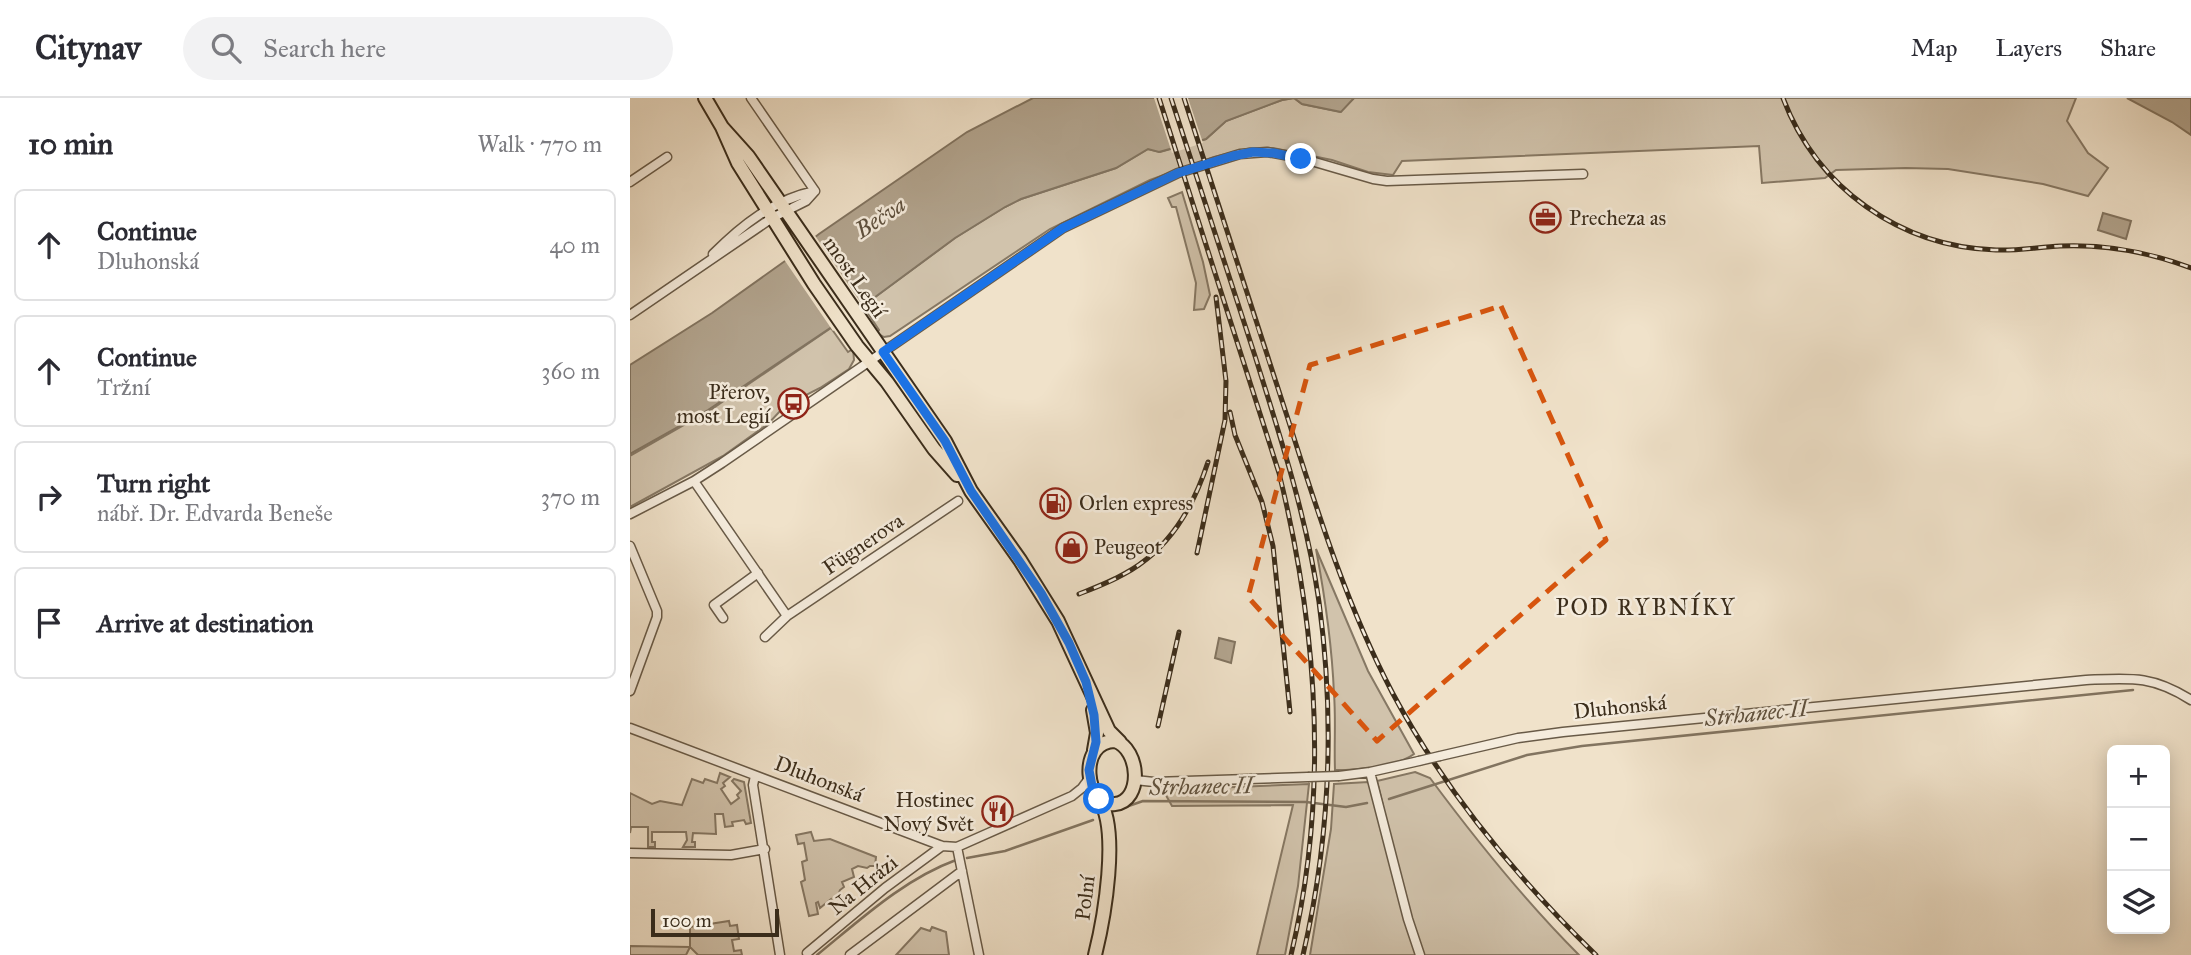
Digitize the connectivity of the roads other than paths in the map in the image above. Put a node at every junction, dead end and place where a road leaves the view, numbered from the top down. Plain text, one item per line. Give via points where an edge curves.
1 (705, 98) edge
2 (751, 98) edge
3 (722, 127) junction
4 (667, 157) dead end
5 (1583, 174) dead end
6 (630, 183) edge
7 (783, 207) junction
8 (769, 214) junction
9 (630, 315) edge
10 (883, 352) junction
11 (870, 362) junction
12 (694, 481) junction
13 (971, 491) junction
14 (958, 501) dead end
15 (630, 514) edge
16 (630, 546) edge
17 (758, 573) junction
18 (787, 616) junction
19 (723, 618) dead end
20 (765, 637) dead end
21 (1086, 682) junction
22 (630, 691) edge
23 (2191, 700) edge
24 (630, 727) edge
25 (1120, 742) junction
26 (1093, 752) junction
27 (1370, 772) junction
28 (755, 776) junction
29 (1090, 777) junction
30 (1135, 780) junction
31 (1072, 796) junction
32 (1099, 799) junction
33 (1125, 801) junction
34 (1109, 844) junction
35 (942, 846) junction
36 (957, 847) junction
37 (765, 849) junction
38 (630, 853) edge
39 (962, 871) junction
40 (807, 953) dead end
41 (780, 955) edge
42 (850, 955) edge
43 (979, 955) edge
44 (1095, 955) edge
45 (1420, 955) edge

1 - 3 main road
2 - 7 street via 815,191 806,201
3 - 7 main road, most Legií
3 - 8 main road, most Legií
4 - 6 street
5 - 10 street via 1387,181 1274,153 1233,156 1178,173 1063,228
7 - 8 street
7 - 10 main road, most Legií
8 - 9 street via 737,229 703,263
8 - 11 main road, most Legií
10 - 11 street
10 - 13 main road, most Legií via 945,441
11 - 12 street
11 - 13 main road, most Legií
12 - 15 street
12 - 17 street
13 - 21 main road via 1058,621
14 - 18 street, Fügnerova
16 - 22 street via 657,617
17 - 18 street
17 - 19 street via 714,605
18 - 20 street, Fügnerova
21 - 25 main road via 1109,731
21 - 26 main road via 1097,733
23 - 27 street, Dluhonská, bridge via 2143,679 2086,680 1554,733
24 - 28 street, Dluhonská
25 - 26 main road via 1104,742
25 - 30 main road via 1131,754
26 - 29 main road
27 - 30 street, Dluhonská, bridge
27 - 45 street
28 - 35 street, Dluhonská
28 - 37 street
29 - 31 street, Dluhonská
29 - 32 main road
30 - 33 main road
31 - 32 street
31 - 36 street, Dluhonská
32 - 33 main road via 1109,804
32 - 34 main road, Polní via 1109,824
33 - 34 main road, Polní
34 - 44 main road, Polní
35 - 36 street, Dluhonská
35 - 40 street, Na Hrázi
36 - 39 street
37 - 38 street via 731,855
37 - 41 street
39 - 42 street
39 - 43 street

